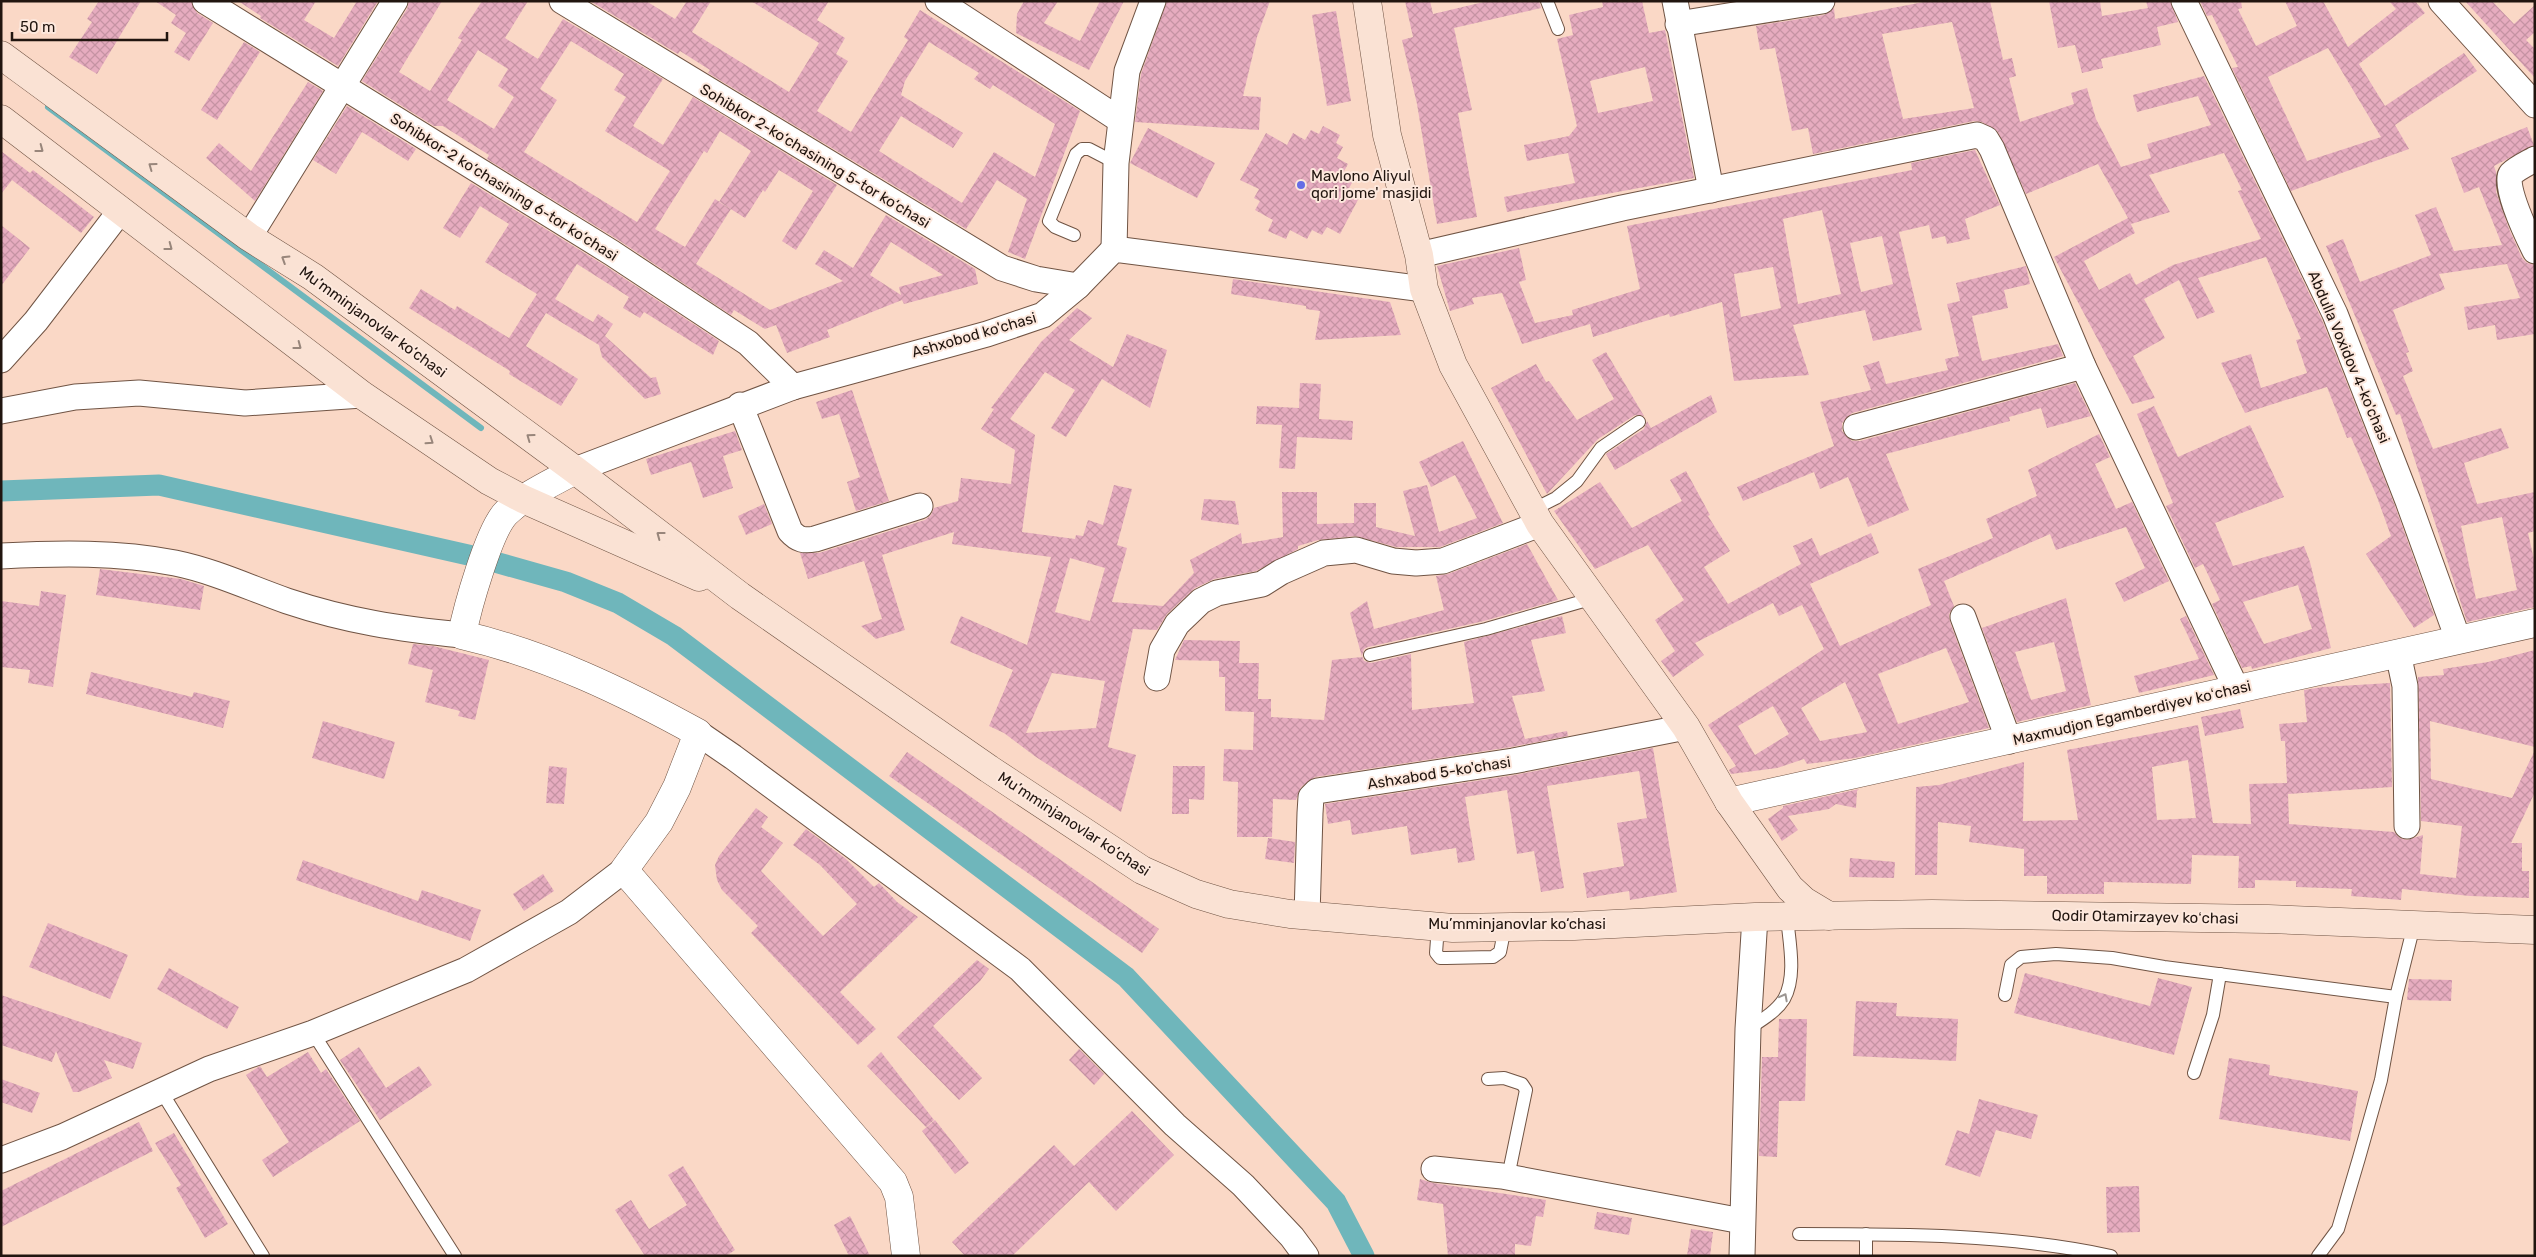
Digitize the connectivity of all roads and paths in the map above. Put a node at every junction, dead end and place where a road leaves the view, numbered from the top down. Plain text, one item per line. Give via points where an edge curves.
1 (205, 1) edge
2 (395, 1) edge
3 (562, 1) edge
4 (938, 1) edge
5 (1153, 1) edge
6 (1367, 1) edge
7 (1547, 1) edge
8 (1822, 1) edge
9 (2184, 1) edge
10 (2441, 1) edge
11 (1676, 13) edge
12 (1558, 29) dead end
13 (1, 54) edge
14 (343, 88) junction
15 (2535, 105) edge
16 (1, 119) edge
17 (1120, 120) junction
18 (2535, 159) edge
19 (1116, 163) junction
20 (1711, 190) junction
21 (120, 210) junction
22 (1074, 235) dead end
23 (249, 237) junction
24 (1114, 249) junction
25 (2535, 251) edge
26 (1419, 255) junction
27 (1078, 286) junction
28 (1424, 289) junction
29 (1, 360) edge
30 (2083, 366) junction
31 (793, 387) junction
32 (362, 395) junction
33 (740, 405) junction
34 (1, 411) edge
35 (1639, 422) dead end
36 (1856, 426) dead end
37 (575, 470) junction
38 (522, 499) junction
39 (920, 506) dead end
40 (1536, 517) junction
41 (1, 556) edge
42 (740, 596) junction
43 (1594, 598) junction
44 (1963, 616) dead end
45 (2535, 623) edge
46 (462, 635) junction
47 (2458, 639) junction
48 (2398, 653) junction
49 (1370, 655) dead end
50 (1157, 678) dead end
51 (2237, 690) junction
52 (1686, 727) junction
53 (698, 733) junction
54 (2010, 741) junction
55 (1729, 802) junction
56 (2407, 826) dead end
57 (624, 870) junction
58 (1307, 916) junction
59 (1829, 916) junction
60 (1755, 917) junction
61 (1787, 917) junction
62 (2414, 925) junction
63 (2535, 930) edge
64 (2220, 974) junction
65 (2005, 995) dead end
66 (2396, 997) junction
67 (1748, 1029) junction
68 (313, 1033) junction
69 (2194, 1073) dead end
70 (1488, 1079) dead end
71 (161, 1091) junction
72 (1, 1160) edge
73 (1434, 1169) dead end
74 (1508, 1177) junction
75 (1742, 1220) junction
76 (1799, 1234) dead end
77 (1866, 1234) junction
78 (263, 1256) edge
79 (455, 1256) edge
80 (906, 1256) edge
81 (1306, 1256) edge
82 (1742, 1256) edge
83 (1866, 1256) edge
84 (2111, 1256) edge
85 (2318, 1256) edge

1 - 14 street, Sohibkor-2 ko‘chasining 6-tor ko‘chasi
2 - 14 street
3 - 27 street, Sohibkor 2-ko‘chasining 5-tor ko‘chasi via 1002,268 1036,279
4 - 17 street
5 - 17 street via 1127,71
6 - 26 main road via 1387,135
7 - 12 lane
8 - 11 street
9 - 47 street, Abdulla Voxidov 4-ko'chasi via 2334,314
10 - 15 street
11 - 20 street
23 -> 13 main road, Mu’mminjanovlar ko‘chasi
14 - 23 street
14 - 31 street, Sohibkor-2 ko‘chasining 6-tor ko‘chasi via 612,253 748,342
16 -> 21 main road, Mu’mminjanovlar ko‘chasi
17 - 19 street
18 - 25 street via 2509,178 2512,197
19 - 22 lane via 1090,149 1082,149 1076,154 1050,221 1055,227
19 - 24 street
20 - 26 street
20 - 30 street via 1980,135 1992,149
21 - 29 street via 36,321
21 -> 32 main road, Mu’mminjanovlar ko‘chasi
37 -> 23 main road, Mu’mminjanovlar ko‘chasi via 313,277
24 - 27 street, Ashxobod ko'chasi
24 - 28 street
26 - 28 main road
27 - 31 street, Ashxobod ko'chasi via 1042,316 1026,322
28 - 40 main road via 1452,365
30 - 36 street
30 - 51 street
31 - 33 street, Ashxobod ko'chasi
32 - 34 street via 245,403 140,393 75,397
32 -> 38 main road, Mu’mminjanovlar ko‘chasi via 489,481
33 - 37 street, Ashxobod ko'chasi
33 - 39 street via 790,532 801,540
35 - 40 lane via 1601,448 1577,481
37 - 38 street
42 -> 37 main road, Mu’mminjanovlar ko‘chasi
38 - 42 main road, Mu’mminjanovlar ko‘chasi
38 - 46 street via 498,522 469,603
40 - 43 main road
40 - 50 street via 1443,561 1393,561 1356,550 1324,553 1262,584 1217,594 1201,601 1176,624 1162,650
41 - 46 street via 51,553 134,557 176,563 356,621
42 - 58 main road, Mu’mminjanovlar ko‘chasi via 989,769 1142,870 1196,894 1229,904
43 - 49 lane via 1486,629
43 - 52 main road
44 - 54 street
45 - 47 street, Maxmudjon Egamberdiyev koʻchasi
46 - 53 street via 568,670 646,705
47 - 48 street, Maxmudjon Egamberdiyev koʻchasi
48 - 51 street, Maxmudjon Egamberdiyev koʻchasi
48 - 56 street via 2405,686
51 - 54 street, Maxmudjon Egamberdiyev koʻchasi
52 - 55 main road
52 - 58 street, Ashxabod 5-ko'chasi via 1514,761 1317,791 1311,797
53 - 57 street via 660,822
53 - 81 street via 1020,969 1175,1125 1243,1185
54 - 55 street, Maxmudjon Egamberdiyev koʻchasi
55 - 59 main road via 1790,888
57 - 68 street via 569,912 466,970
57 - 80 street via 893,1182 899,1197
58 - 60 main road, Mu’mminjanovlar ko‘chasi via 1438,926 1505,927
59 - 61 main road, Qodir Otamirzayev koʻchasi
59 - 62 main road, Qodir Otamirzayev koʻchasi via 1932,914 2238,918
60 - 61 main road, Qodir Otamirzayev koʻchasi
60 - 67 street
67 -> 61 lane via 1771,1013 1787,992 1790,967
62 - 63 main road, Qodir Otamirzayev koʻchasi
62 - 66 lane
64 - 65 lane via 2112,958 2056,954 2021,957 2011,965
64 - 66 lane
64 - 69 lane via 2213,1015
66 - 85 lane via 2381,1080 2338,1228
67 - 75 street
68 - 71 street via 209,1069
68 - 79 lane
70 - 74 lane via 1504,1078 1522,1084 1526,1090
71 - 72 street via 62,1137
71 - 78 lane
73 - 74 street
74 - 75 street
75 - 82 street
76 - 77 lane
77 - 83 lane
77 - 84 lane via 1995,1240

